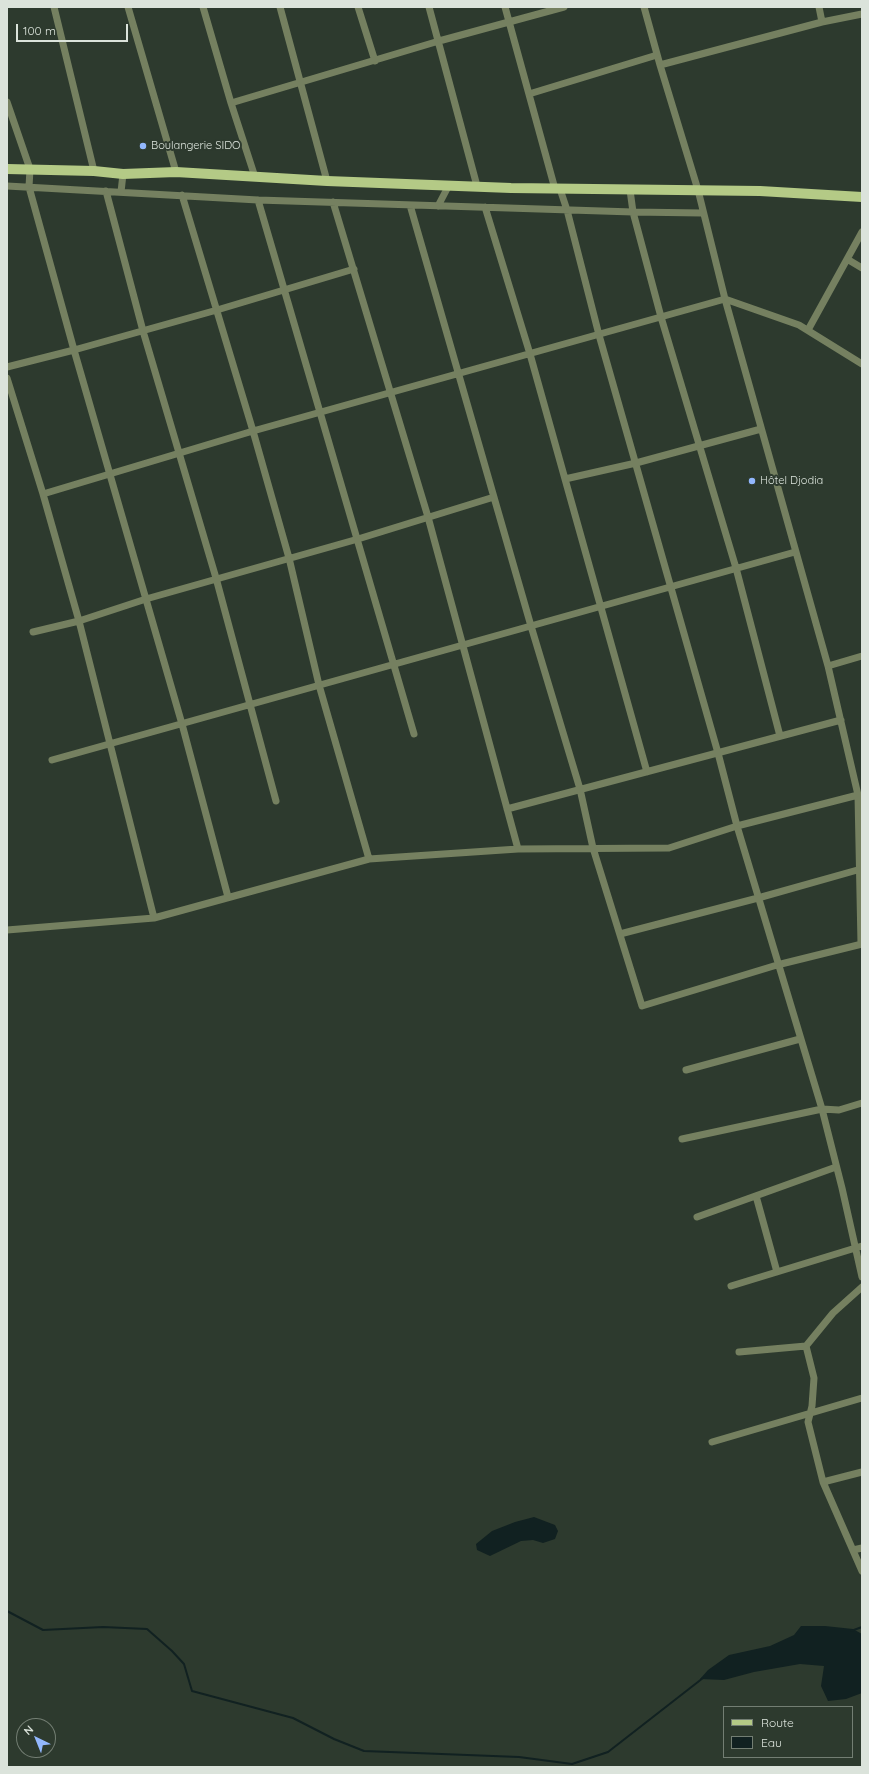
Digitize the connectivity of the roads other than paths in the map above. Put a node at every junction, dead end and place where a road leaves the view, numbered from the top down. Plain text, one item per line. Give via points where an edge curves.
1 (54, 7) edge
2 (128, 7) edge
3 (203, 7) edge
4 (280, 7) edge
5 (358, 7) edge
6 (429, 7) edge
7 (506, 7) edge
8 (564, 7) edge
9 (644, 7) edge
10 (819, 7) edge
11 (862, 14) edge
12 (510, 22) junction
13 (822, 22) junction
14 (439, 41) junction
15 (657, 55) junction
16 (375, 61) junction
17 (660, 65) junction
18 (300, 83) junction
19 (529, 94) junction
20 (7, 102) edge
21 (231, 103) junction
22 (7, 169) edge
23 (30, 169) junction
24 (94, 171) junction
25 (176, 172) junction
26 (123, 174) junction
27 (255, 177) junction
28 (327, 181) junction
29 (449, 185) junction
30 (7, 186) edge
31 (477, 186) junction
32 (29, 187) junction
33 (558, 189) junction
34 (630, 190) junction
35 (698, 190) junction
36 (106, 192) junction
37 (121, 192) junction
38 (182, 195) junction
39 (862, 197) edge
40 (258, 200) junction
41 (334, 202) junction
42 (410, 205) junction
43 (438, 206) junction
44 (485, 207) junction
45 (568, 210) junction
46 (633, 212) junction
47 (702, 213) junction
48 (862, 232) edge
49 (847, 259) junction
50 (862, 268) edge
51 (354, 269) junction
52 (285, 291) junction
53 (725, 300) junction
54 (217, 310) junction
55 (661, 317) junction
56 (808, 330) junction
57 (144, 331) junction
58 (599, 335) junction
59 (74, 350) junction
60 (530, 354) junction
61 (862, 364) edge
62 (7, 367) edge
63 (459, 374) junction
64 (7, 378) edge
65 (391, 393) junction
66 (321, 413) junction
67 (761, 429) junction
68 (253, 431) junction
69 (700, 446) junction
70 (180, 454) junction
71 (636, 463) junction
72 (110, 475) junction
73 (565, 479) junction
74 (43, 494) junction
75 (494, 498) junction
76 (428, 517) junction
77 (358, 539) junction
78 (795, 552) junction
79 (289, 558) junction
80 (736, 568) junction
81 (216, 578) junction
82 (671, 587) junction
83 (146, 599) junction
84 (600, 607) junction
85 (79, 621) junction
86 (531, 626) junction
87 (33, 632) dead end
88 (462, 645) junction
89 (862, 656) edge
90 (394, 664) junction
91 (828, 666) junction
92 (319, 685) junction
93 (250, 704) junction
94 (841, 720) junction
95 (182, 724) junction
96 (414, 734) dead end
97 (780, 736) junction
98 (110, 744) junction
99 (718, 753) junction
100 (52, 760) dead end
101 (647, 772) junction
102 (580, 789) junction
103 (858, 795) junction
104 (276, 801) dead end
105 (861, 805) edge
106 (507, 809) junction
107 (737, 826) junction
108 (593, 848) junction
109 (518, 849) junction
110 (369, 859) junction
111 (861, 869) junction
112 (228, 898) junction
113 (758, 898) junction
114 (154, 918) junction
115 (7, 930) edge
116 (620, 934) junction
117 (862, 944) edge
118 (777, 965) junction
119 (800, 1039) junction
120 (686, 1070) dead end
121 (862, 1103) edge
122 (822, 1109) junction
123 (682, 1139) dead end
124 (836, 1167) junction
125 (756, 1196) junction
126 (697, 1217) dead end
127 (859, 1247) edge
128 (777, 1272) junction
129 (862, 1277) edge
130 (731, 1286) dead end
131 (862, 1287) edge
132 (806, 1346) junction
133 (739, 1352) dead end
134 (862, 1398) edge
135 (811, 1413) junction
136 (712, 1442) dead end
137 (862, 1472) edge
138 (823, 1482) junction
139 (862, 1548) edge
140 (853, 1550) junction
141 (862, 1571) edge

1 - 24 street
2 - 25 street
3 - 21 street
4 - 18 street
5 - 16 street
6 - 14 street
7 - 12 street
8 - 12 street
9 - 15 street
10 - 13 street
11 - 13 street
12 - 14 street
12 - 19 street
13 - 17 street
14 - 16 street
14 - 31 street
15 - 17 street
15 - 19 street
16 - 18 street
17 - 35 street
18 - 21 street
18 - 28 street
19 - 33 street
20 - 23 street
21 - 27 street
22 - 23 main road
23 - 24 main road
23 - 32 street
24 - 26 main road
25 - 26 main road
25 - 27 main road
26 - 37 street
27 - 28 main road
28 - 29 main road
29 - 31 main road
29 - 43 street
30 - 32 street
31 - 33 main road
32 - 36 street
32 - 59 street
33 - 34 main road
33 - 45 street
34 - 35 main road
34 - 46 street
35 - 39 main road
35 - 47 street
36 - 37 street
36 - 57 street
37 - 38 street
38 - 40 street
38 - 54 street
40 - 41 street
40 - 52 street
41 - 42 street
41 - 51 street
42 - 43 street
42 - 63 street
43 - 44 street
44 - 45 street
44 - 60 street
45 - 46 street
45 - 58 street
46 - 47 street
46 - 55 street
47 - 53 street
48 - 49 street
49 - 50 street
49 - 56 street
51 - 52 street
51 - 65 street
52 - 54 street
52 - 66 street
53 - 55 street
53 - 56 street
53 - 67 street
54 - 57 street
54 - 68 street
55 - 58 street
55 - 69 street
56 - 61 street
57 - 59 street
57 - 70 street
58 - 60 street
58 - 71 street
59 - 62 street
59 - 72 street
60 - 63 street
60 - 73 street
63 - 65 street
63 - 75 street
64 - 74 street
65 - 66 street
65 - 76 street
66 - 68 street
66 - 77 street
67 - 69 street
67 - 78 street
68 - 70 street
68 - 79 street
69 - 71 street
69 - 80 street
70 - 72 street
70 - 81 street
71 - 73 street
71 - 82 street
72 - 74 street
72 - 83 street
73 - 84 street
74 - 85 street
75 - 76 street
75 - 86 street
76 - 77 street
76 - 88 street
77 - 79 street
77 - 90 street
78 - 80 street
78 - 91 street
79 - 81 street
79 - 92 street
80 - 82 street
80 - 97 street
81 - 83 street
81 - 93 street
82 - 84 street
82 - 99 street
83 - 85 street
83 - 95 street
84 - 86 street
84 - 101 street
85 - 87 street
85 - 98 street
86 - 88 street
86 - 102 street
88 - 90 street
88 - 106 street
89 - 91 street
90 - 92 street
90 - 96 street
91 - 94 street
92 - 93 street
92 - 110 street
93 - 95 street
93 - 104 street
94 - 97 street
94 - 103 street
95 - 98 street
95 - 112 street
97 - 99 street
98 - 100 street
98 - 114 street
99 - 101 street
99 - 107 street
101 - 102 street
102 - 106 street
102 - 108 street
103 - 105 street
103 - 107 street
105 - 111 street
106 - 109 street
107 - 108 street via 669,848
107 - 113 street
108 - 109 street
108 - 116 street
109 - 110 street
110 - 112 street
111 - 113 street
111 - 117 street
112 - 114 street
113 - 116 street
113 - 118 street
114 - 115 street
116 - 118 street via 642,1006
117 - 118 street
118 - 119 street
119 - 120 street
119 - 122 street
121 - 122 street via 839,1110
122 - 123 street
122 - 124 street
124 - 125 street
124 - 127 street
125 - 126 street
125 - 128 street
127 - 128 street
127 - 129 street
128 - 130 street
131 - 132 street via 833,1313
132 - 133 street
132 - 135 street via 814,1378
134 - 135 street
135 - 136 street
135 - 138 street via 808,1422
137 - 138 street
138 - 140 street
139 - 140 street
140 - 141 street

